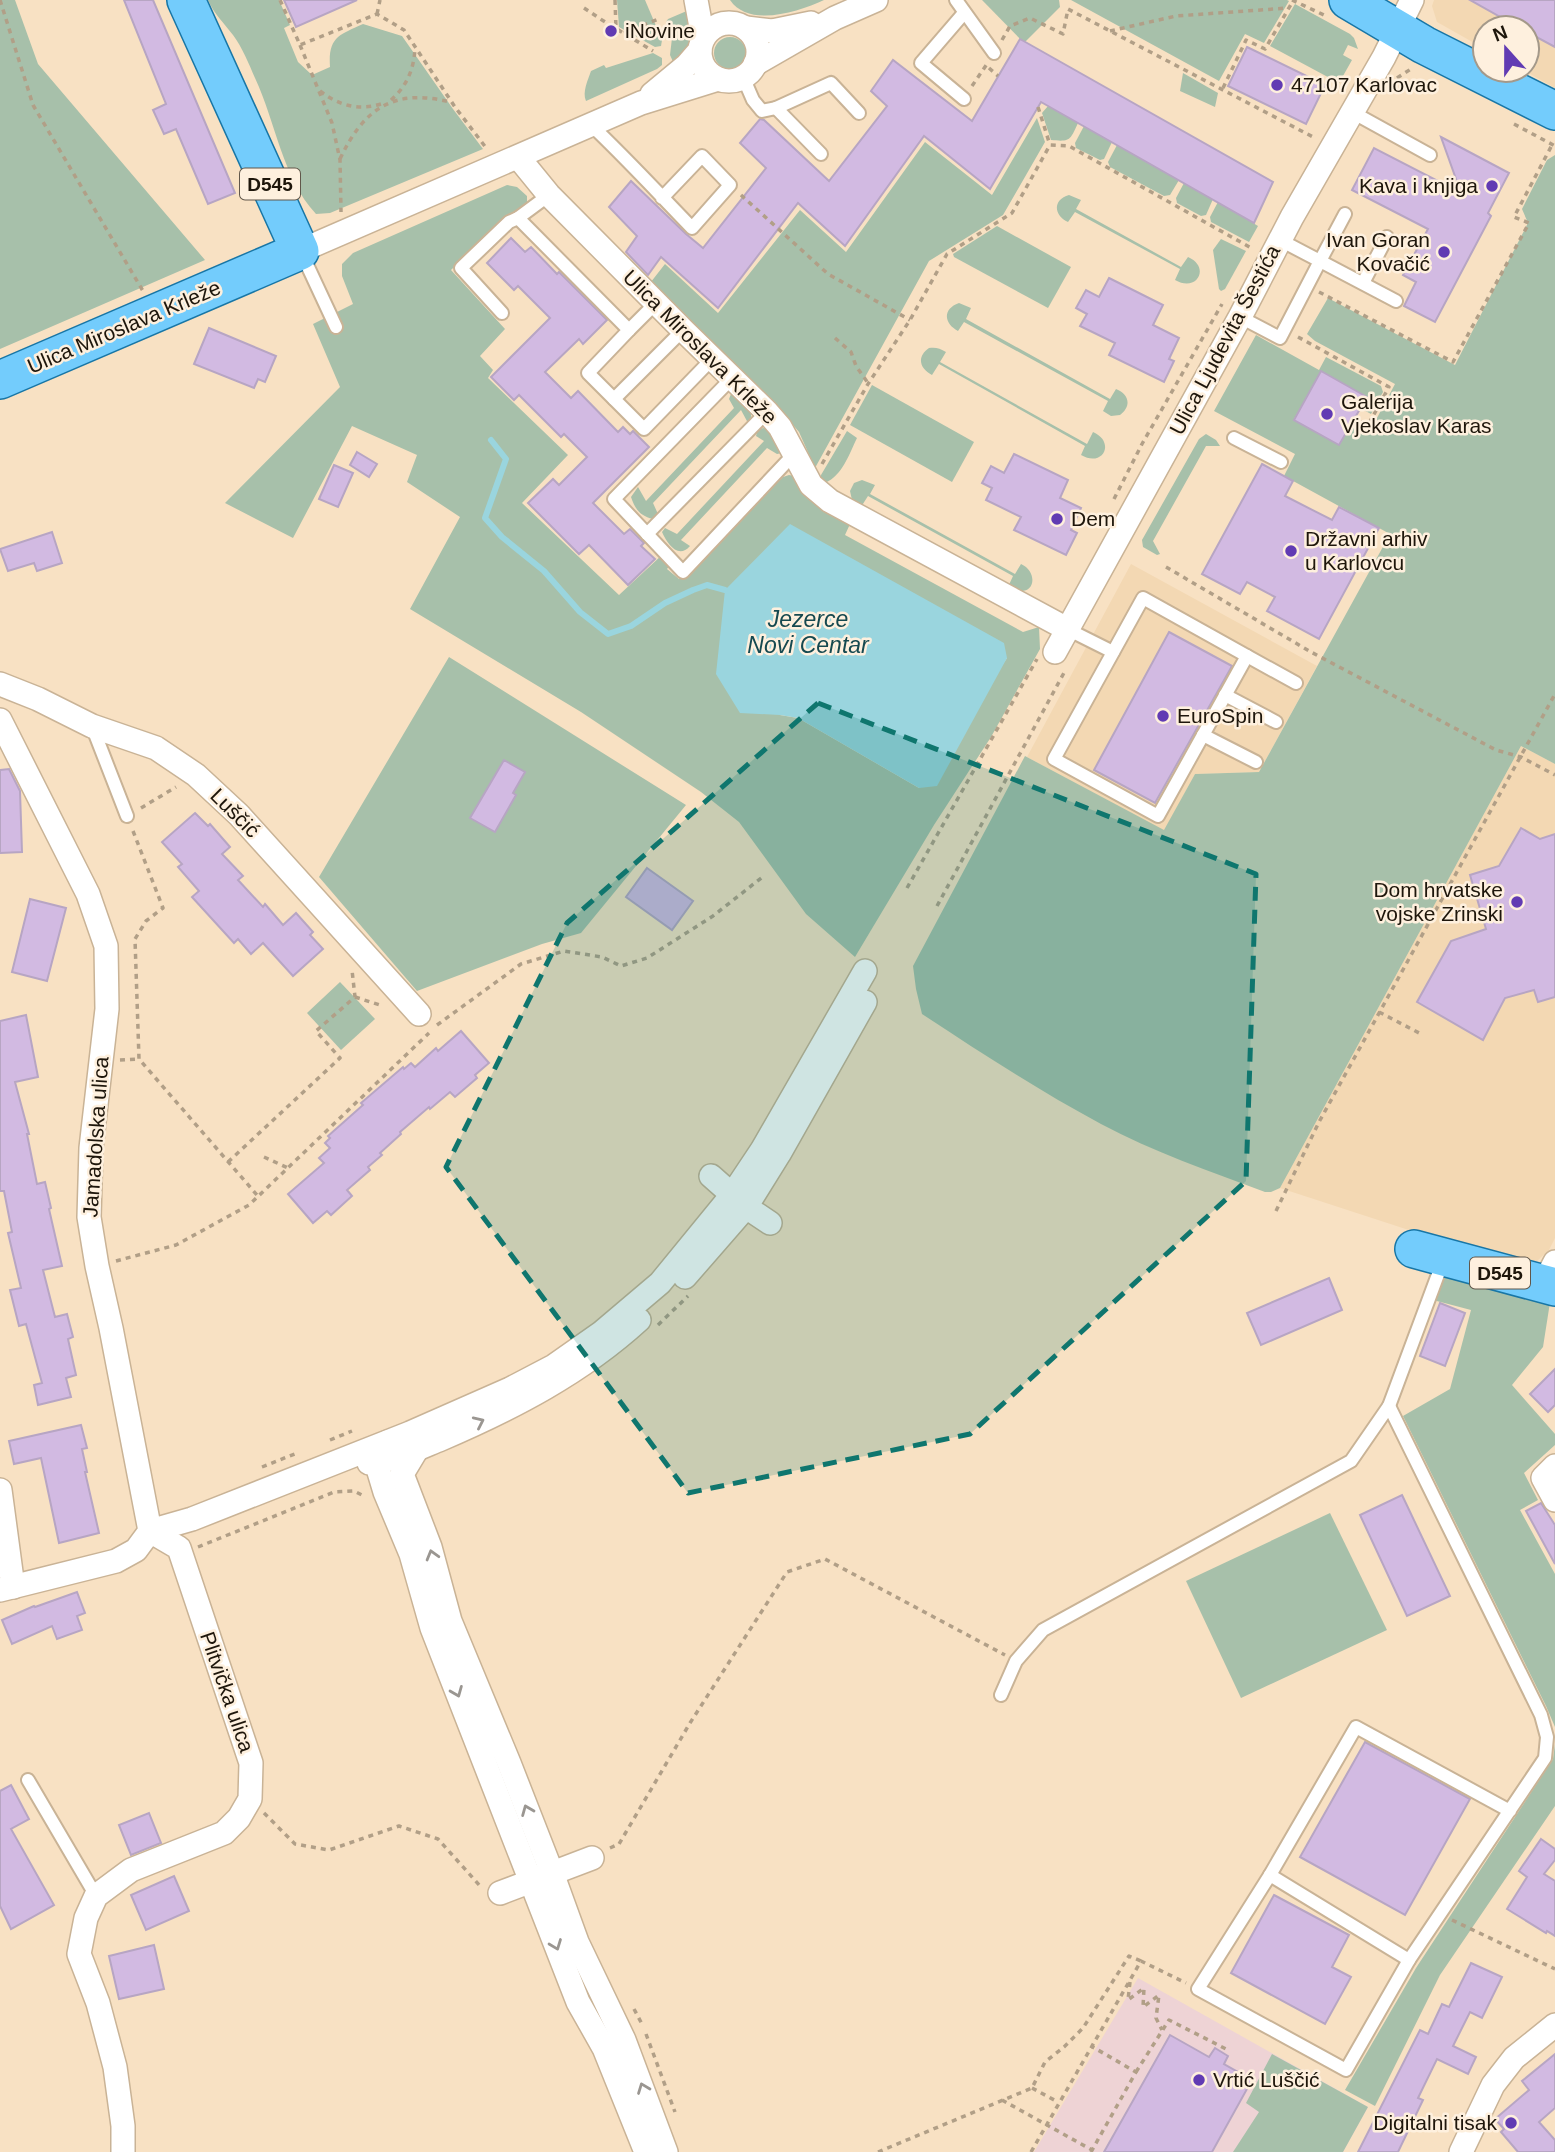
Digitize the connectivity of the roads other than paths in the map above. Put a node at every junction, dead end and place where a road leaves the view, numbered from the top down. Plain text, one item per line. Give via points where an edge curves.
1 (186, 0) edge
2 (696, 0) edge
3 (711, 0) edge
4 (876, 0) edge
5 (956, 0) edge
6 (1348, 0) edge
7 (964, 13) junction
8 (1405, 15) edge
9 (835, 18) junction
10 (740, 26) junction
11 (702, 44) junction
12 (994, 53) road end
13 (749, 70) junction
14 (718, 79) junction
15 (964, 99) road end
16 (641, 103) junction
17 (776, 108) junction
18 (1352, 112) junction
19 (859, 113) dead end
20 (1549, 119) edge
21 (591, 125) junction
22 (821, 154) dead end
23 (1430, 155) dead end
24 (518, 157) junction
25 (549, 195) junction
26 (662, 198) junction
27 (1345, 214) dead end
28 (518, 218) junction
29 (1387, 237) dead end
30 (1280, 240) junction
31 (300, 251) junction
32 (1320, 261) junction
33 (1363, 283) junction
34 (1396, 301) dead end
35 (656, 303) junction
36 (502, 313) dead end
37 (1240, 317) junction
38 (336, 327) dead end
39 (629, 330) junction
40 (683, 330) junction
41 (712, 359) junction
42 (732, 378) junction
43 (0, 380) edge
44 (614, 399) junction
45 (767, 412) junction
46 (1234, 438) dead end
47 (794, 454) junction
48 (1281, 462) dead end
49 (647, 534) junction
50 (1067, 629) junction
51 (1055, 652) dead end
52 (1113, 652) junction
53 (1247, 656) junction
54 (1296, 683) dead end
55 (0, 684) edge
56 (1225, 695) junction
57 (0, 720) edge
58 (1276, 722) dead end
59 (92, 726) junction
60 (1203, 735) junction
61 (1256, 762) dead end
62 (127, 816) road end
63 (871, 976) dead end
64 (419, 1014) dead end
65 (711, 1176) dead end
66 (739, 1201) junction
67 (770, 1223) dead end
68 (1429, 1253) joint
69 (1551, 1278) edge
70 (1389, 1406) junction
71 (388, 1442) junction
72 (417, 1450) junction
73 (376, 1462) junction
74 (331, 1465) junction
75 (1555, 1466) edge
76 (402, 1474) junction
77 (0, 1490) edge
78 (1555, 1499) edge
79 (150, 1531) junction
80 (7, 1588) edge
81 (1000, 1695) dead end
82 (28, 1780) dead end
83 (1510, 1811) junction
84 (592, 1858) road end
85 (1270, 1875) junction
86 (542, 1877) junction
87 (500, 1893) road end
88 (96, 1896) junction
89 (1409, 1960) junction
90 (1555, 2025) edge
91 (123, 2152) edge
92 (646, 2152) edge
93 (666, 2152) edge
94 (1461, 2152) edge

1 - 31 main road, D545
2 - 11 street
3 - 10 street
4 - 9 street
5 - 7 lane
6 - 8 main road
7 - 12 lane
7 - 15 lane via 921,63
8 - 18 street, Ulica Ljudevita Šestića
8 - 20 main road
9 - 10 street via 772,31
9 - 13 street
10 - 11 street via 716,26
10 - 13 street via 757,44 758,54
11 - 14 street via 704,67
11 - 16 street, Ulica Miroslava Krleže via 687,65
13 - 14 street
13 - 17 lane via 757,107 762,111
14 - 16 street, Ulica Miroslava Krleže
16 - 21 street, Ulica Miroslava Krleže
17 - 19 lane via 831,83
17 - 22 lane
18 - 23 lane
18 - 30 street, Ulica Ljudevita Šestića
21 - 24 street, Ulica Miroslava Krleže
21 - 26 lane
24 - 25 street, Ulica Miroslava Krleže
24 - 31 street, Ulica Miroslava Krleže
25 - 28 lane
25 - 35 street, Ulica Miroslava Krleže
26 - 26 lane via 692,228 730,185 702,156
27 - 32 lane
28 - 36 lane via 461,268
28 - 39 lane
29 - 33 lane
30 - 32 lane
30 - 37 street, Ulica Ljudevita Šestića
31 - 38 lane, D545
31 - 43 main road, Ulica Miroslava Krleže
32 - 33 lane
32 - 37 lane via 1280,338
33 - 34 lane
35 - 39 lane
35 - 40 street, Ulica Miroslava Krleže
37 - 50 street, Ulica Ljudevita Šestića
39 - 44 lane via 588,373
40 - 41 street, Ulica Miroslava Krleže
40 - 44 lane
41 - 42 street, Ulica Miroslava Krleže
41 - 44 lane via 644,429
42 - 45 street, Ulica Miroslava Krleže
42 - 49 lane via 614,499
45 - 47 street, Ulica Miroslava Krleže
45 - 49 lane
46 - 48 lane
47 - 49 lane via 683,572
47 - 50 street, Ulica Miroslava Krleže via 811,485 830,501
50 - 51 street, Ulica Ljudevita Šestića
50 - 52 lane
52 - 53 lane via 1143,598
52 - 60 lane via 1054,759 1158,816
53 - 54 lane
53 - 56 lane
55 - 59 street, Luščić
56 - 58 lane
56 - 60 lane
57 - 79 street, Jamadolska ulica via 88,894 106,946 107,1009 91,1147 89,1217
59 - 62 lane
59 - 64 street, Luščić via 156,748 196,775 239,815
60 - 61 lane
63 - 66 street via 762,1150
65 - 66 street
66 - 67 street
66 - 71 street via 660,1283 554,1366
72 -> 66 street via 517,1404 611,1345 706,1254
68 - 69 main road, D545
68 - 70 lane
70 - 81 lane via 1351,1461 1043,1630 1016,1661
70 - 83 lane via 1541,1715 1547,1737 1545,1758
71 - 73 street
71 - 74 street
72 - 73 street
72 - 76 street
73 - 74 street
73 - 76 street
73 -> 86 street via 411,1554 432,1628
74 - 79 street
75 - 78 street via 1543,1478
86 -> 76 street
77 - 80 street
79 - 80 street via 136,1550 116,1561
79 - 88 street, Plitvička ulica via 179,1548 251,1763 250,1799 224,1833 131,1870
82 - 88 lane
83 - 85 lane via 1356,1727
83 - 89 lane
84 - 86 street
85 - 89 lane
85 - 89 lane via 1198,1989 1346,2070
86 - 87 street
86 -> 92 street via 578,2002 604,2048
93 -> 86 street via 624,2040
88 - 91 street via 79,1954 115,2067
90 - 94 street via 1514,2058 1493,2085

